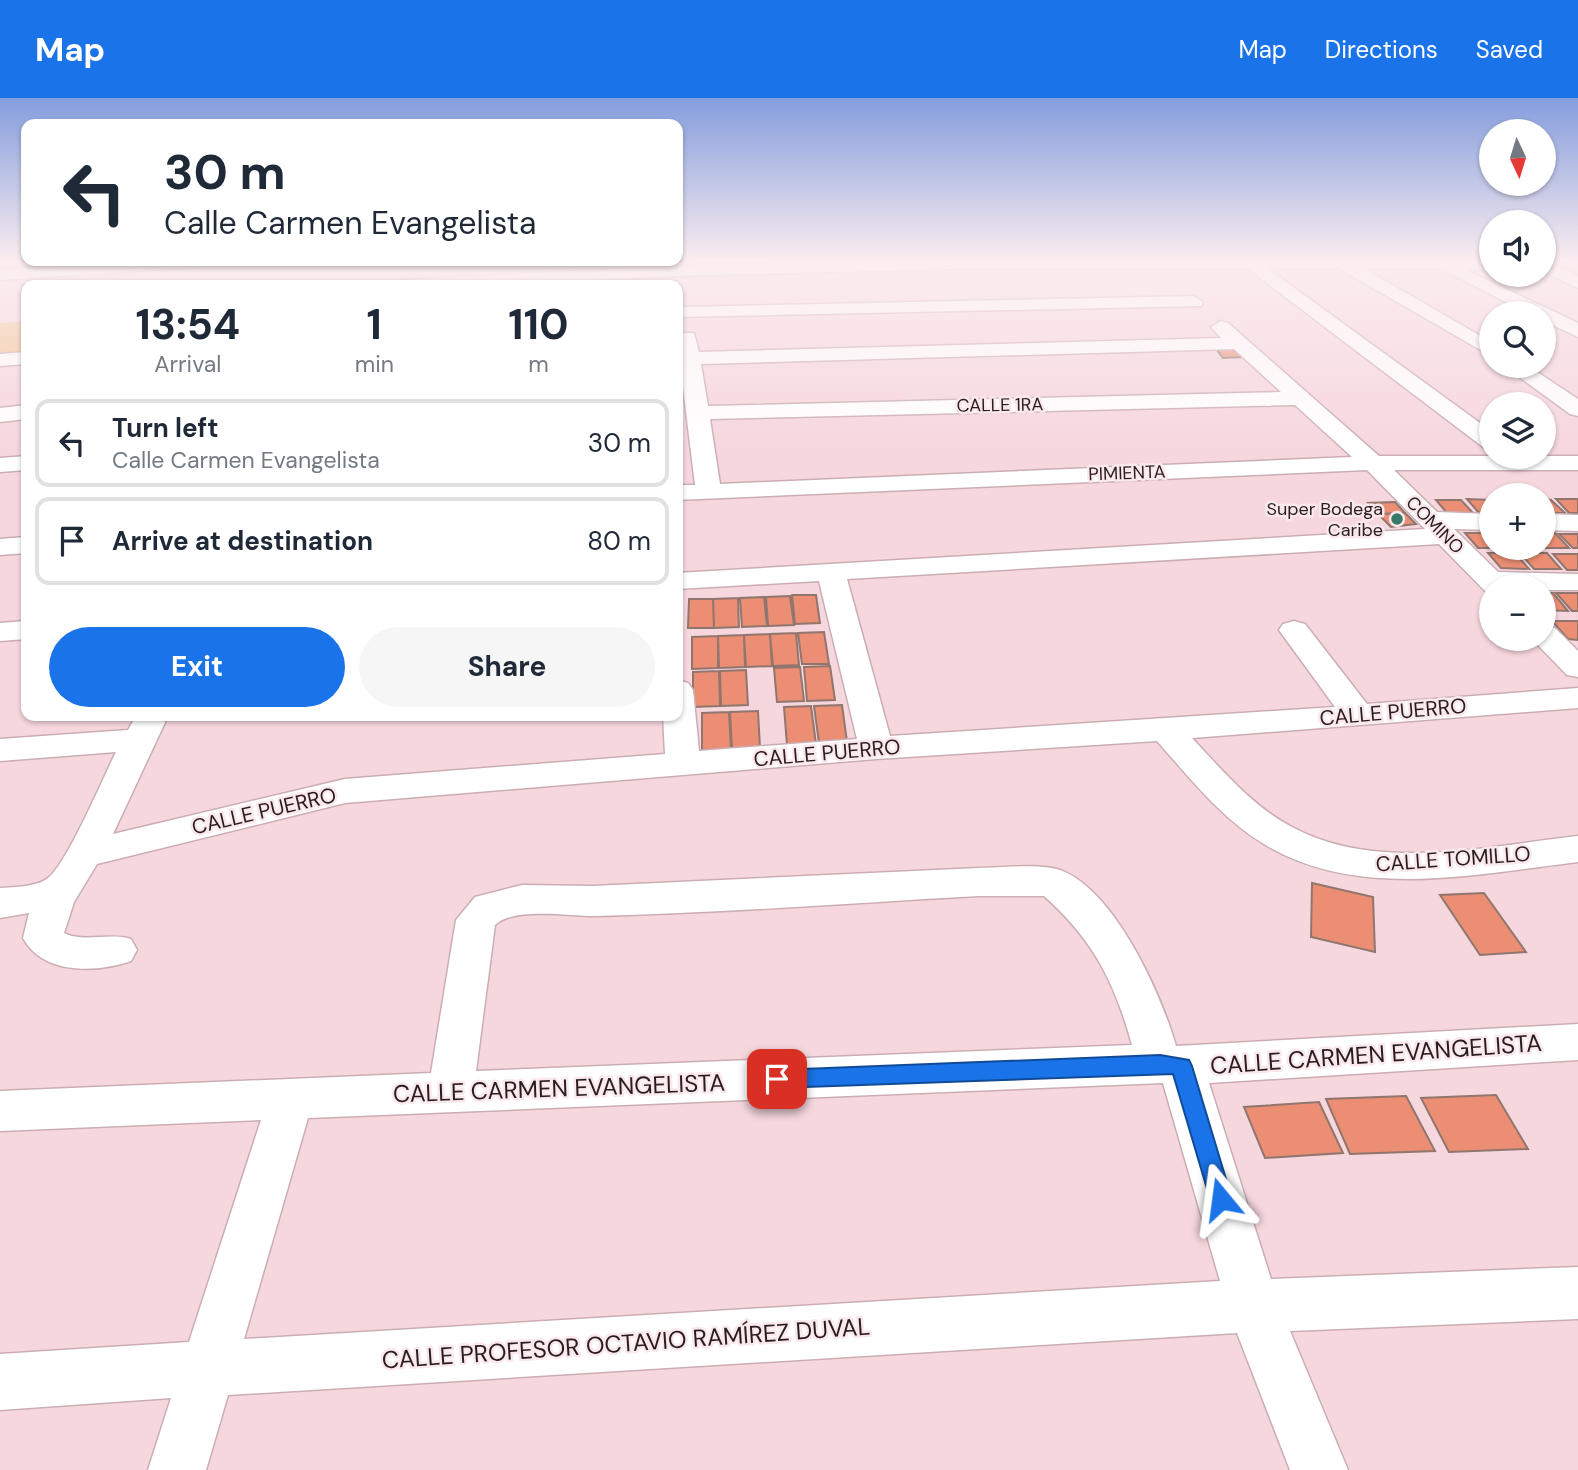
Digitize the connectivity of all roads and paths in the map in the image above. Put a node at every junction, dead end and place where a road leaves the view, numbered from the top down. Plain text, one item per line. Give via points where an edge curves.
1 (685, 323) edge
2 (1217, 323) edge
3 (1330, 323) edge
4 (1443, 323) edge
5 (1561, 323) edge
6 (1578, 331) edge
7 (1239, 343) junction
8 (1479, 344) edge
9 (21, 358) edge
10 (690, 358) junction
11 (0, 360) edge
12 (1532, 378) edge
13 (1302, 398) junction
14 (1578, 408) edge
15 (21, 413) edge
16 (698, 413) junction
17 (0, 415) edge
18 (1479, 433) edge
19 (1479, 461) edge
20 (1556, 462) edge
21 (21, 463) edge
22 (1373, 463) junction
23 (1578, 463) edge
24 (0, 465) edge
25 (708, 489) junction
26 (683, 492) edge
27 (1479, 523) edge
28 (1556, 523) edge
29 (1578, 523) edge
30 (1438, 528) junction
31 (21, 545) edge
32 (0, 547) edge
33 (831, 572) junction
34 (1484, 574) edge
35 (683, 582) edge
36 (1556, 582) edge
37 (1578, 582) edge
38 (21, 630) edge
39 (1294, 630) dead end
40 (0, 632) edge
41 (1578, 698) edge
42 (1358, 715) junction
43 (679, 721) edge
44 (146, 728) edge
45 (1165, 730) junction
46 (876, 748) junction
47 (0, 750) edge
48 (683, 765) junction
49 (1578, 849) edge
50 (84, 854) junction
51 (58, 891) junction
52 (0, 904) edge
53 (117, 950) dead end
54 (1578, 1042) edge
55 (1170, 1065) junction
56 (450, 1093) junction
57 (291, 1099) junction
58 (0, 1111) edge
59 (1578, 1293) edge
60 (1253, 1306) junction
61 (208, 1371) junction
62 (0, 1382) edge
63 (177, 1470) edge
64 (1319, 1470) edge

1 - 10 street
2 - 7 street, COMINO
3 - 18 street
4 - 8 street
5 - 6 street
7 - 10 street
7 - 13 street, COMINO
9 - 11 street
10 - 16 street
12 - 14 street
13 - 16 street, CALLE 1RA
13 - 22 street, COMINO
15 - 17 street
16 - 25 street
19 - 22 street, PIMIENTA
20 - 23 street, PIMIENTA
21 - 24 street
22 - 25 street, PIMIENTA
22 - 30 street, COMINO
25 - 26 street, PIMIENTA
27 - 30 street
28 - 29 street
30 - 33 street
30 - 34 street, COMINO
31 - 32 street
33 - 35 street
33 - 46 street
36 - 37 street
38 - 40 street
39 - 42 street
41 - 42 street, CALLE PUERRO
42 - 45 street, CALLE PUERRO
43 - 48 street
44 - 47 street
44 - 50 street
45 - 46 street, CALLE PUERRO
45 - 49 street, CALLE TOMILLO via 1244,810 1280,837 1329,856 1365,864 1409,865
46 - 48 street, CALLE PUERRO
48 - 50 street, CALLE PUERRO via 345,792
50 - 51 street
51 - 52 street
51 - 53 street via 45,923 43,938 50,946 66,951
54 - 55 street, CALLE CARMEN EVANGELISTA
55 - 56 street, CALLE CARMEN EVANGELISTA
55 - 56 street via 1128,972 1087,911 1053,882 979,881 593,901 522,900 489,907 476,920
55 - 60 street
56 - 57 street, CALLE CARMEN EVANGELISTA
57 - 58 street, CALLE CARMEN EVANGELISTA
57 - 61 street
59 - 60 street, CALLE PROFESOR OCTAVIO RAMÍREZ DUVAL
60 - 61 street, CALLE PROFESOR OCTAVIO RAMÍREZ DUVAL via 709,1336
60 - 64 street
61 - 62 street, CALLE PROFESOR OCTAVIO RAMÍREZ DUVAL
61 - 63 street

